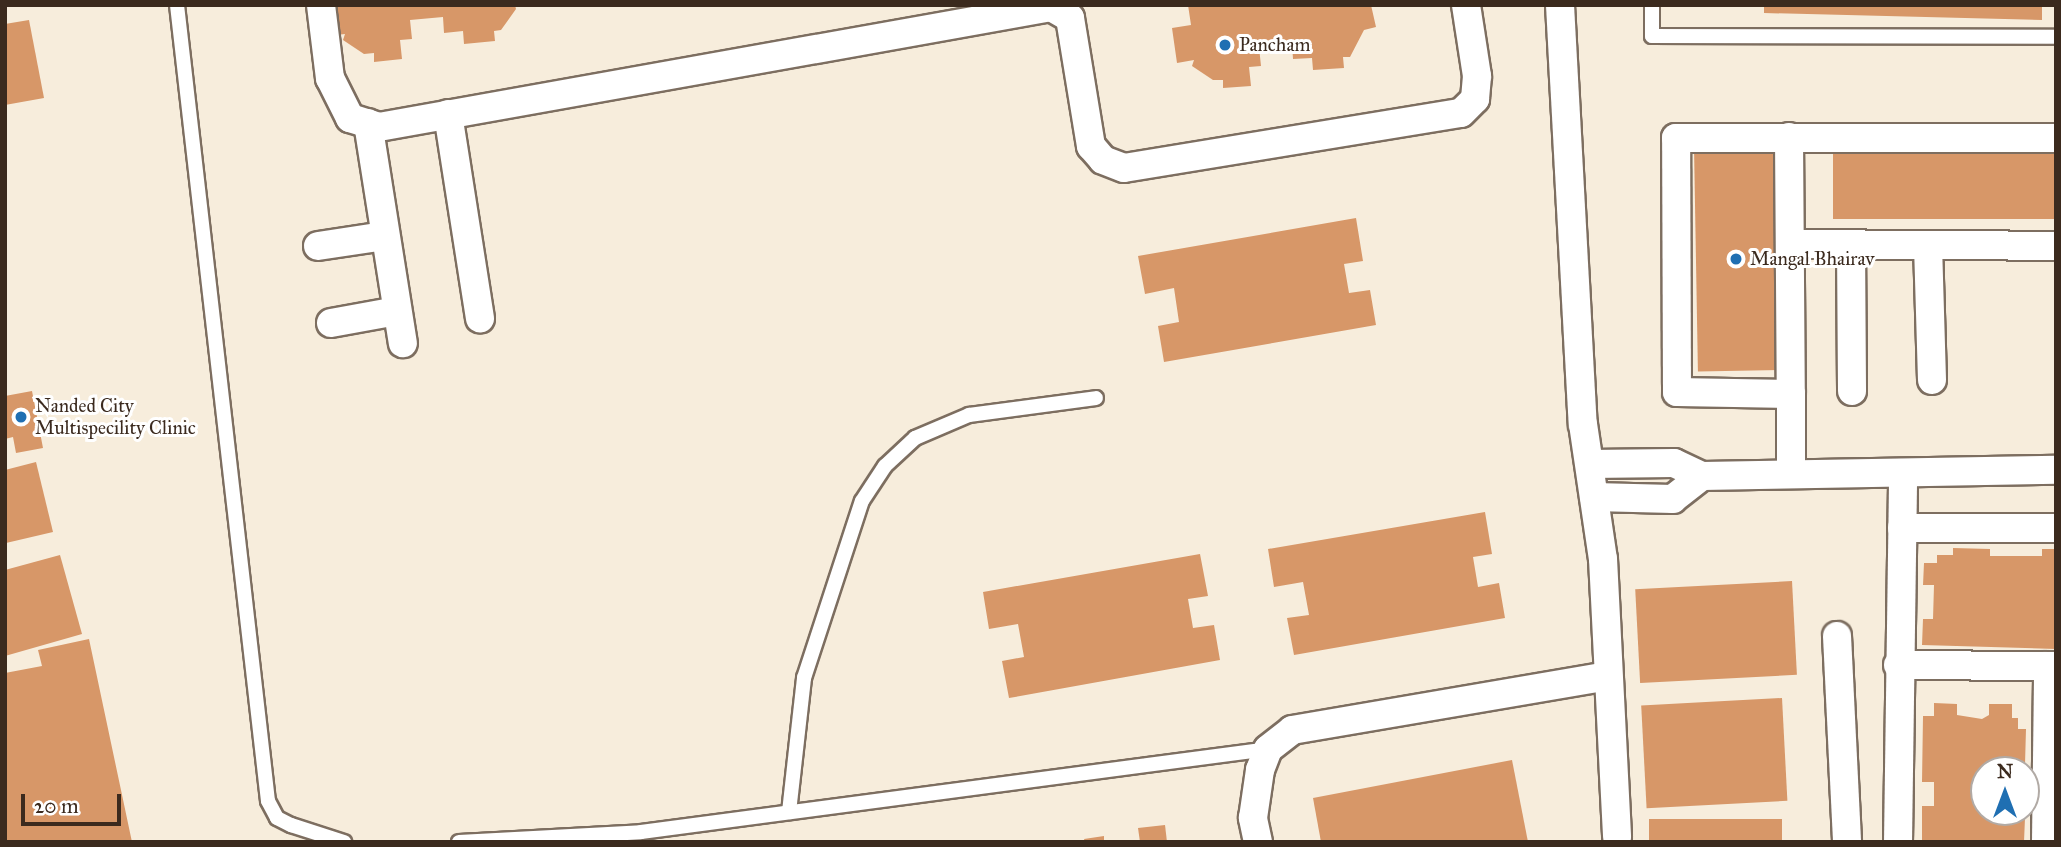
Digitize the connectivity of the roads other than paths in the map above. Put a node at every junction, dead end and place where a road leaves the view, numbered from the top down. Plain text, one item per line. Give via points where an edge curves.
1 (177, 5) edge
2 (321, 5) edge
3 (1466, 5) edge
4 (1560, 5) edge
5 (1652, 5) edge
6 (2056, 37) edge
7 (448, 114) junction
8 (368, 123) junction
9 (1789, 137) junction
10 (2056, 138) edge
11 (385, 236) junction
12 (1791, 244) junction
13 (1851, 244) junction
14 (1928, 245) junction
15 (318, 246) dead end
16 (2056, 246) edge
17 (397, 312) junction
18 (480, 319) dead end
19 (331, 323) dead end
20 (403, 343) dead end
21 (1932, 380) dead end
22 (1852, 391) dead end
23 (1790, 394) junction
24 (1096, 398) dead end
25 (1590, 464) junction
26 (2056, 470) edge
27 (1903, 473) junction
28 (1790, 474) junction
29 (1702, 476) junction
30 (1594, 498) junction
31 (1902, 528) junction
32 (2056, 528) edge
33 (1837, 636) dead end
34 (1898, 665) junction
35 (2052, 666) edge
36 (1607, 676) junction
37 (1268, 750) junction
38 (789, 812) junction
39 (1617, 838) dead end
40 (344, 842) edge
41 (459, 842) edge
42 (1258, 842) edge
43 (1847, 842) edge
44 (1898, 842) edge
45 (2046, 842) edge

1 - 40 lane via 268,801 277,818
2 - 8 street via 330,78 350,118
3 - 7 street via 1475,99 1461,113 1124,168 1103,160 1091,146 1070,18 1051,7
4 - 25 street via 1583,424
5 - 6 lane via 1652,36
7 - 8 street via 379,127
7 - 18 street
8 - 11 street
9 - 10 street
9 - 12 street
9 - 23 street via 1680,135 1675,140 1677,392
11 - 15 street
11 - 17 street
12 - 13 street
12 - 23 street
13 - 14 street
13 - 22 street
14 - 16 street
14 - 21 street
17 - 19 street
17 - 20 street
23 - 28 street
24 - 38 lane via 969,415 915,438 885,466 862,501 804,678
25 - 29 street via 1674,463
25 - 30 street
26 - 27 street
27 - 28 street
27 - 31 street
28 - 29 street
29 - 30 street via 1673,499
30 - 36 street via 1602,559
31 - 32 street
31 - 34 street
33 - 43 street
34 - 35 street
34 - 44 street
35 - 45 street
36 - 37 street via 1292,730
36 - 39 street
37 - 38 lane
37 - 42 street via 1260,770 1253,818
38 - 41 lane via 641,832

